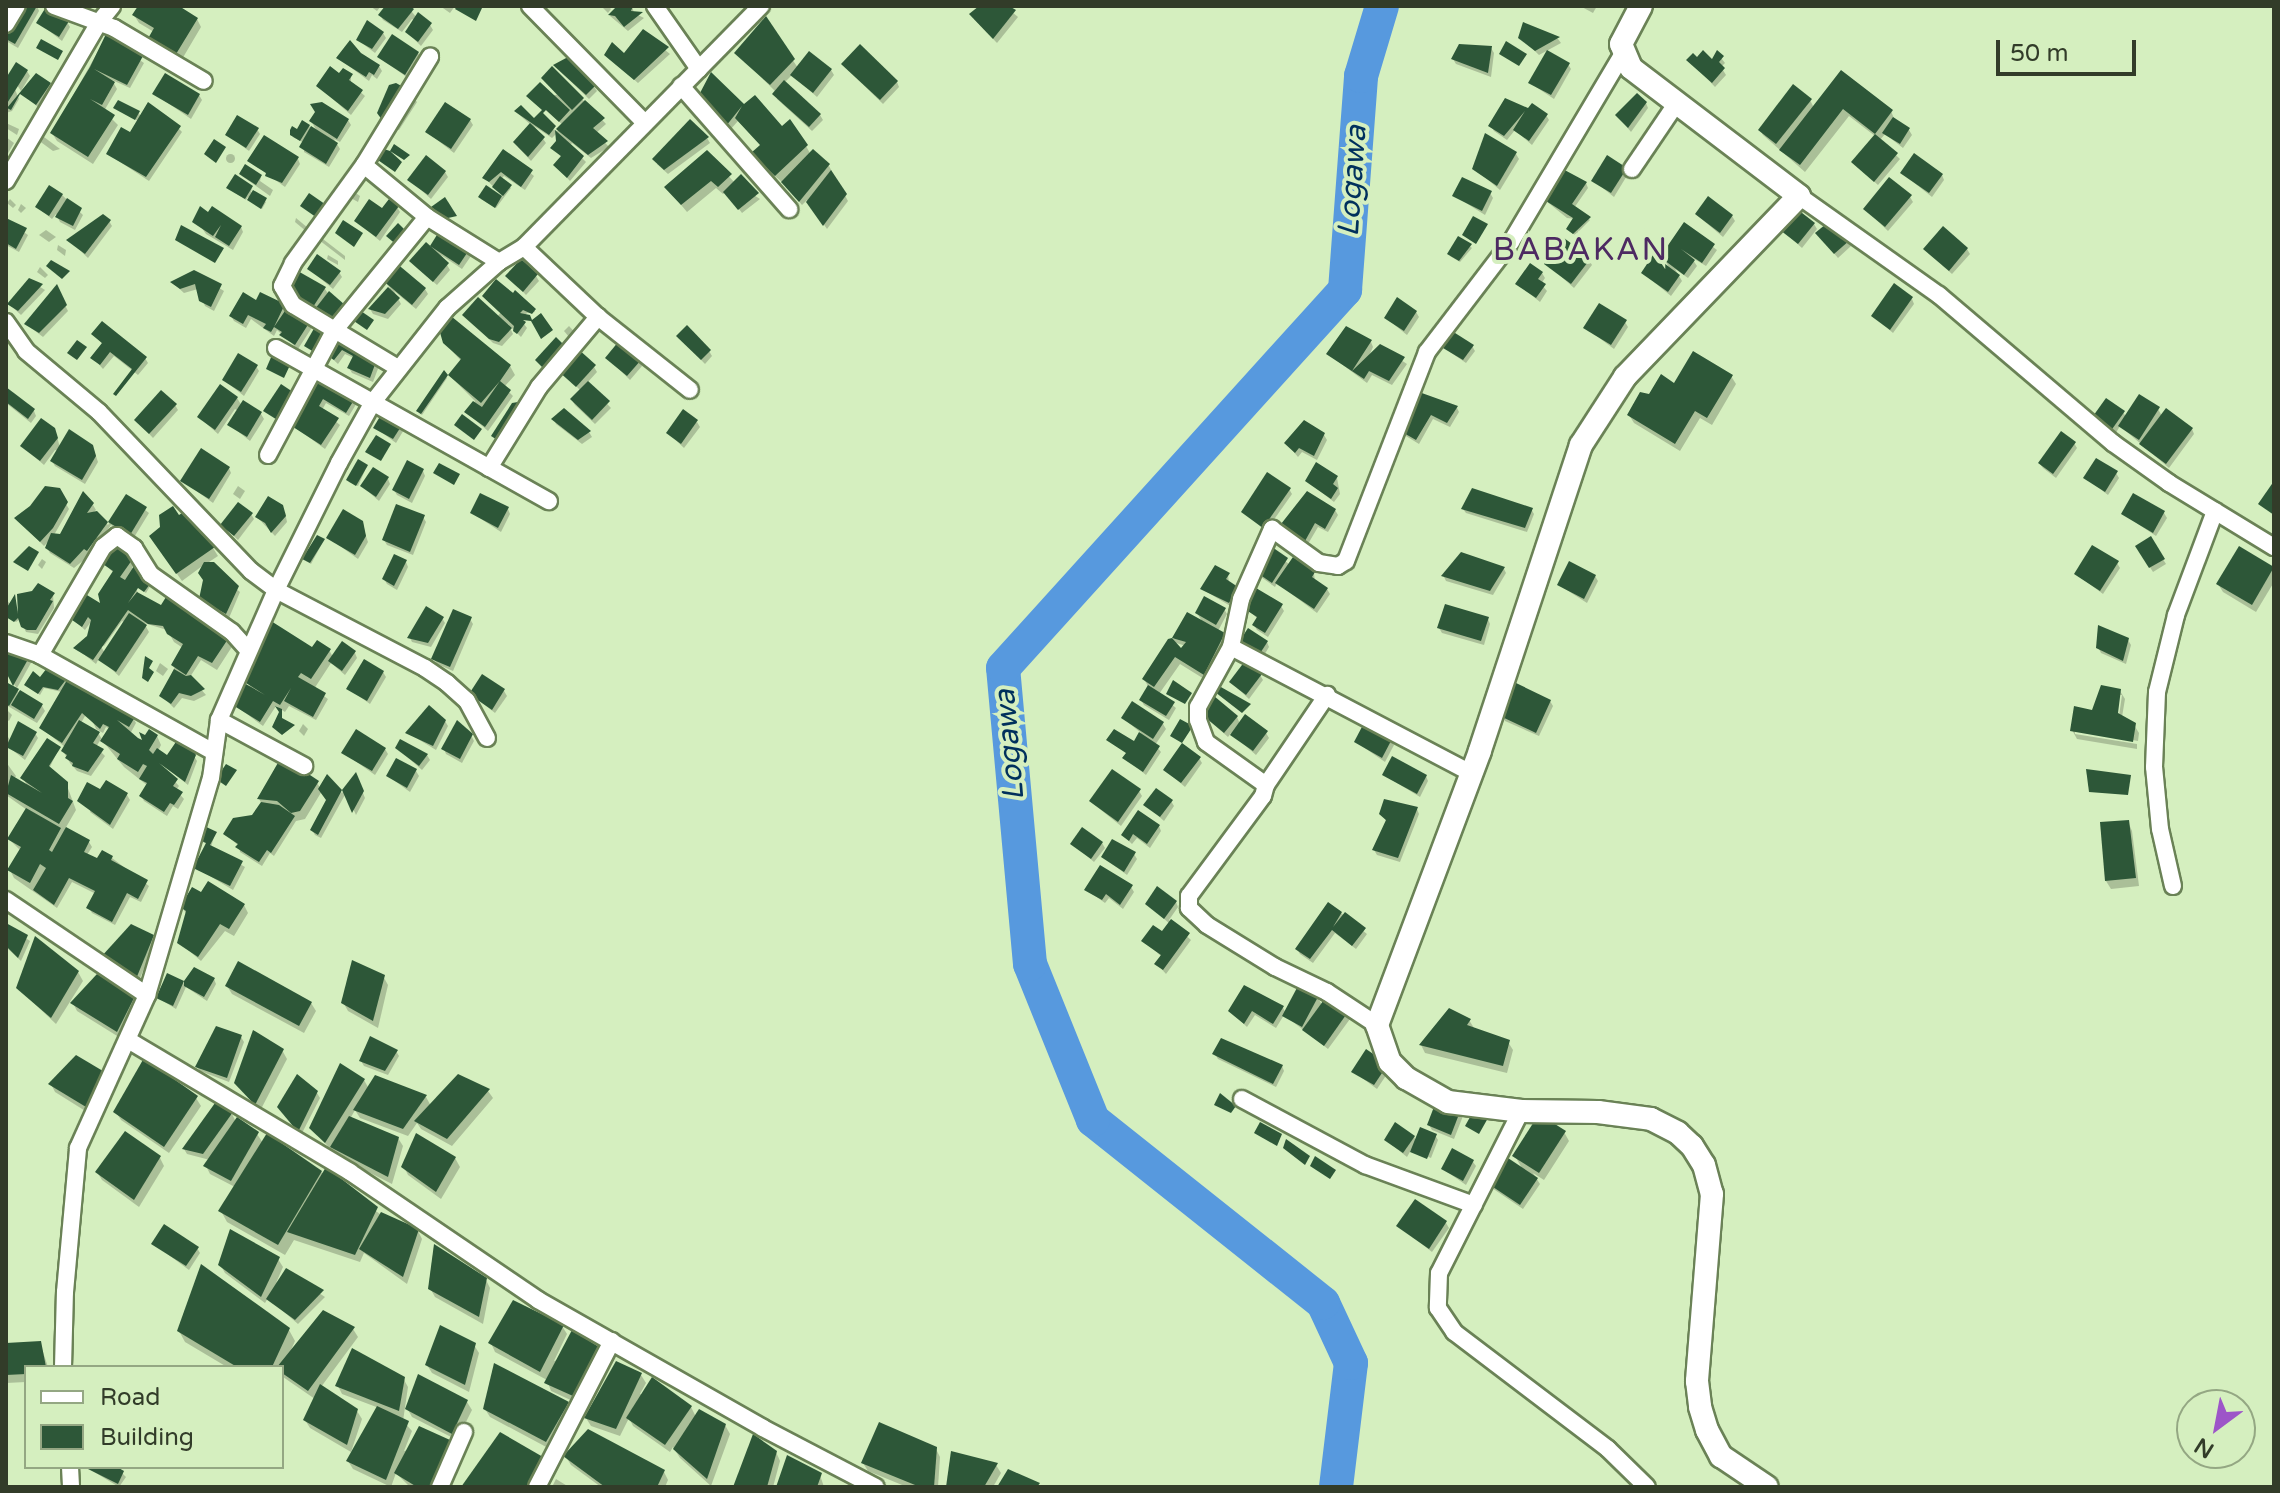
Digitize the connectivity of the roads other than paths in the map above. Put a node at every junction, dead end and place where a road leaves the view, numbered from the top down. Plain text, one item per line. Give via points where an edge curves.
1 (17, 6) edge
2 (54, 6) edge
3 (112, 6) edge
4 (530, 6) edge
5 (655, 6) edge
6 (761, 6) edge
7 (1641, 6) edge
8 (100, 21) junction
9 (6, 24) edge
10 (1623, 53) junction
11 (430, 57) dead end
12 (699, 69) junction
13 (204, 81) dead end
14 (681, 86) junction
15 (1676, 104) junction
16 (644, 122) junction
17 (364, 165) junction
18 (1632, 169) dead end
19 (6, 181) edge
20 (1799, 196) junction
21 (789, 209) dead end
22 (427, 217) junction
23 (524, 247) junction
24 (499, 262) junction
25 (598, 317) junction
26 (6, 322) edge
27 (334, 331) junction
28 (276, 348) dead end
29 (398, 368) junction
30 (317, 369) junction
31 (690, 390) dead end
32 (373, 402) junction
33 (268, 455) dead end
34 (489, 468) junction
35 (549, 501) dead end
36 (2215, 511) junction
37 (2274, 547) edge
38 (276, 590) junction
39 (6, 643) edge
40 (1231, 647) junction
41 (248, 650) junction
42 (40, 655) junction
43 (1327, 695) junction
44 (219, 720) junction
45 (487, 738) dead end
46 (212, 751) junction
47 (304, 766) dead end
48 (1471, 773) junction
49 (1266, 785) junction
50 (2173, 886) dead end
51 (6, 900) edge
52 (147, 995) junction
53 (1377, 1025) junction
54 (128, 1040) junction
55 (1242, 1099) dead end
56 (1521, 1111) junction
57 (1474, 1205) junction
58 (612, 1341) junction
59 (63, 1365) edge
60 (464, 1432) dead end
61 (440, 1487) edge
62 (537, 1487) edge
63 (876, 1487) edge
64 (1647, 1487) edge
65 (1767, 1487) edge

1 - 9 street
2 - 8 street
3 - 8 street
4 - 16 street
5 - 12 street
6 - 12 street
7 - 10 main road via 1625,32
8 - 13 street
8 - 19 street
10 - 15 main road via 1641,77
10 - 40 street via 1511,242 1427,352 1346,561 1338,566 1319,563 1272,529 1241,599
11 - 17 street
12 - 14 street
14 - 16 street
14 - 21 street
15 - 18 street
15 - 20 main road
16 - 23 street
17 - 22 street
17 - 27 street via 282,286 293,305
20 - 36 street via 1939,295 2113,443
20 - 48 main road via 1625,377 1596,417 1570,475
22 - 24 street
22 - 27 street
23 - 24 street
23 - 25 street
24 - 29 street via 447,308
25 - 31 street
25 - 34 street via 539,387
26 - 38 street via 26,351 99,412 251,571
27 - 29 street
27 - 30 street
28 - 30 street
29 - 32 street
30 - 32 street
30 - 33 street
32 - 34 street
32 - 38 street
34 - 35 street
36 - 37 street
36 - 50 street via 2176,615 2157,692 2154,767
38 - 41 street
38 - 45 street via 447,683 467,701
39 - 42 street
40 - 43 street
40 - 49 street via 1198,707 1200,730 1206,742
41 - 42 street via 232,632 150,574 134,548 117,536 103,547
41 - 44 street
42 - 46 street
43 - 48 street
43 - 49 street
44 - 46 street
44 - 47 street
46 - 52 street via 211,778
48 - 53 main road
49 - 53 street via 1192,890 1189,908 1207,925
51 - 52 street
52 - 54 street
53 - 56 main road via 1390,1062 1425,1091 1466,1107
54 - 58 street via 350,1172 538,1300
54 - 59 street via 78,1148
55 - 57 street via 1365,1165
56 - 57 street
56 - 65 main road via 1651,1119 1678,1133 1698,1155 1712,1194 1697,1381 1700,1407 1721,1456
57 - 64 street via 1437,1279 1443,1318 1454,1332 1608,1449
58 - 62 street
58 - 63 street
60 - 61 street

